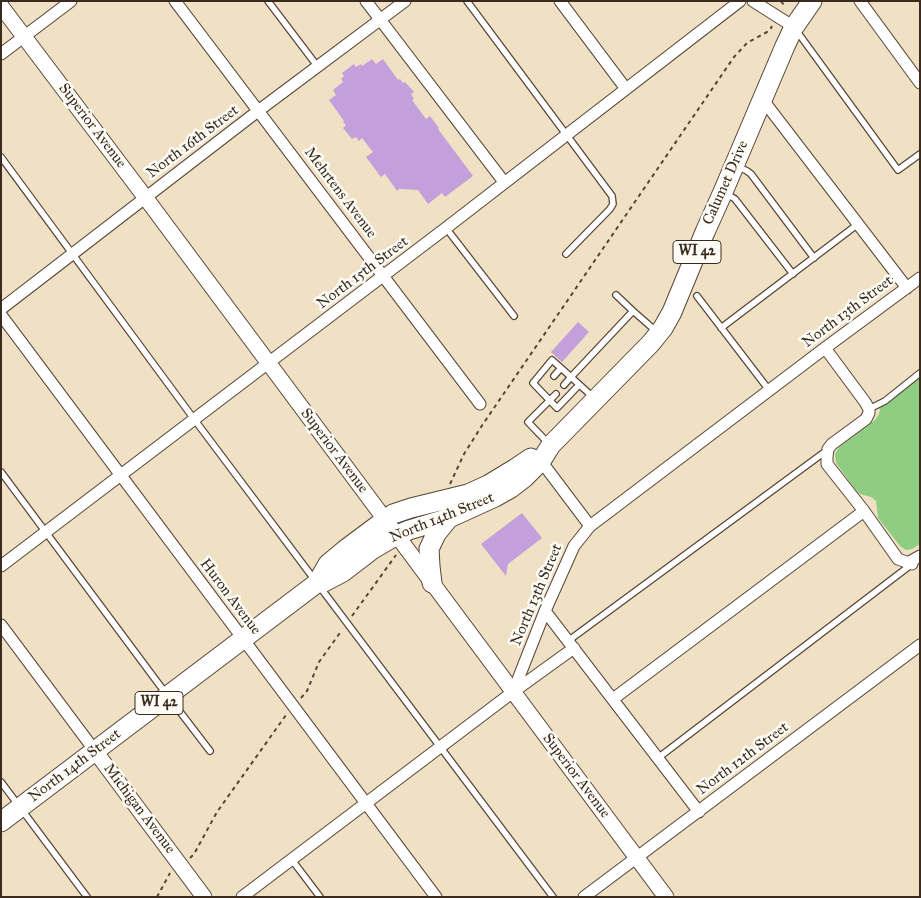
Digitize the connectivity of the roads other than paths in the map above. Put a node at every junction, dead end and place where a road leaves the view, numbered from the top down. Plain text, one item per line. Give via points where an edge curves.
1 (71, 1) edge
2 (175, 1) edge
3 (268, 1) edge
4 (366, 1) edge
5 (405, 1) edge
6 (467, 1) edge
7 (560, 1) edge
8 (740, 1) edge
9 (753, 1) edge
10 (798, 1) edge
11 (812, 1) edge
12 (860, 1) edge
13 (1, 6) edge
14 (380, 20) junction
15 (794, 27) junction
16 (24, 37) junction
17 (1, 54) edge
18 (318, 67) junction
19 (920, 83) edge
20 (626, 89) junction
21 (763, 100) junction
22 (258, 111) junction
23 (566, 135) junction
24 (920, 154) edge
25 (1, 157) edge
26 (735, 165) junction
27 (504, 182) junction
28 (724, 192) junction
29 (145, 197) junction
30 (858, 224) junction
31 (446, 228) junction
32 (73, 254) junction
33 (566, 254) dead end
34 (814, 258) junction
35 (793, 274) junction
36 (384, 276) junction
37 (920, 278) edge
38 (907, 288) junction
39 (616, 295) dead end
40 (697, 296) dead end
41 (1, 309) edge
42 (633, 312) junction
43 (1, 315) edge
44 (514, 316) dead end
45 (721, 328) junction
46 (659, 334) junction
47 (825, 348) junction
48 (268, 364) junction
49 (561, 368) junction
50 (920, 373) edge
51 (554, 376) dead end
52 (571, 378) junction
53 (546, 385) dead end
54 (564, 385) dead end
55 (578, 385) junction
56 (540, 390) junction
57 (769, 390) junction
58 (556, 394) dead end
59 (596, 400) junction
60 (550, 401) junction
61 (480, 404) dead end
62 (869, 408) junction
63 (194, 420) junction
64 (551, 445) junction
65 (828, 450) junction
66 (540, 462) junction
67 (1, 472) edge
68 (121, 475) junction
69 (864, 511) junction
70 (449, 518) junction
71 (385, 520) junction
72 (590, 526) junction
73 (46, 532) junction
74 (397, 535) junction
75 (916, 560) edge
76 (1, 566) edge
77 (317, 583) junction
78 (432, 583) junction
79 (545, 611) junction
80 (1, 625) edge
81 (243, 639) junction
82 (571, 645) junction
83 (920, 645) edge
84 (513, 692) junction
85 (168, 696) junction
86 (613, 699) junction
87 (440, 747) junction
88 (95, 751) junction
89 (210, 751) dead end
90 (658, 758) junction
91 (1, 782) edge
92 (366, 803) junction
93 (20, 807) junction
94 (698, 812) junction
95 (1, 822) edge
96 (637, 858) junction
97 (292, 860) junction
98 (87, 897) edge
99 (204, 897) edge
100 (242, 897) edge
101 (320, 897) edge
102 (436, 897) edge
103 (552, 897) edge
104 (584, 897) edge
105 (666, 897) edge

1 - 16 street
2 - 22 street, Mehrtens Avenue
3 - 18 lane
4 - 14 street
5 - 14 street, North 16th Street
6 - 23 lane
7 - 20 street
8 - 20 street, North 15th Street
9 - 15 street
10 - 15 main road, Calumet Drive / WI 42
11 - 15 main road, Calumet Drive / WI 42
12 - 19 street
13 - 16 street, Superior Avenue
14 - 18 street, North 16th Street
14 - 27 street
15 - 21 main road, Calumet Drive / WI 42
15 - 24 lane via 898,170
16 - 17 street
16 - 29 street, Superior Avenue
18 - 22 street, North 16th Street
20 - 23 street, North 15th Street
21 - 26 main road, Calumet Drive / WI 42
21 - 30 street
22 - 29 street, North 16th Street
22 - 36 street, Mehrtens Avenue
23 - 27 street, North 15th Street
23 - 33 lane via 613,200 610,209
25 - 32 lane
26 - 28 main road, Calumet Drive / WI 42
26 - 34 lane via 751,174
27 - 31 street, North 15th Street
28 - 35 lane via 734,198
28 - 46 main road, Calumet Drive / WI 42 via 672,312
29 - 32 street, North 16th Street
29 - 48 street, Superior Avenue
30 - 34 lane
30 - 38 street
31 - 36 street, North 15th Street
31 - 44 lane
32 - 41 street, North 16th Street
32 - 63 lane
34 - 35 lane
35 - 45 lane
36 - 48 street, North 15th Street
36 - 61 street, Mehrtens Avenue
37 - 38 street, North 13th Street
38 - 47 street, North 13th Street
39 - 42 lane
40 - 45 lane
42 - 46 lane
42 - 52 lane
43 - 68 street, Huron Avenue
45 - 57 lane
46 - 59 main road, Calumet Drive / WI 42
47 - 57 street, North 13th Street
47 - 62 street
48 - 63 street, North 15th Street
48 - 71 street, Superior Avenue
49 - 51 lane
49 - 52 lane
49 - 56 lane via 552,360 532,383
50 - 62 lane via 885,401
52 - 54 lane
52 - 55 lane
53 - 56 lane
55 - 59 lane
55 - 60 lane via 557,408
56 - 60 lane
57 - 72 street, North 13th Street
58 - 60 lane
59 - 64 main road, Calumet Drive / WI 42
60 - 64 lane via 528,422
62 - 65 street via 866,419
63 - 68 street, North 15th Street
63 - 77 lane
64 - 66 main road, North 14th Street / WI 42
64 - 71 main road, North 14th Street / WI 42 via 488,485 468,494 393,514
65 - 69 street via 828,464
65 - 82 lane
66 - 70 main road, North 14th Street / WI 42 via 511,488
66 - 72 street
67 - 73 lane
68 - 73 street, North 15th Street
68 - 81 street, Huron Avenue
69 - 75 street via 898,559
69 - 86 street
70 - 74 main road, North 14th Street / WI 42
70 - 78 main road via 429,549
71 - 74 street, Superior Avenue
71 - 77 main road, North 14th Street / WI 42 via 328,564
72 - 79 street, North 13th Street via 574,546
73 - 76 street, North 15th Street
73 - 85 lane
74 - 77 main road, North 14th Street / WI 42 via 343,572
74 - 78 street, Superior Avenue
75 - 90 lane
77 - 81 main road, North 14th Street / WI 42
77 - 87 lane
78 - 84 street, Superior Avenue
79 - 82 street
79 - 84 street, North 13th Street
80 - 88 street, Michigan Avenue
81 - 85 main road, North 14th Street / WI 42
81 - 92 street, Huron Avenue
82 - 84 street
82 - 86 street
83 - 94 street, North 12th Street
84 - 87 street
84 - 96 street, Superior Avenue
85 - 88 main road, North 14th Street / WI 42
85 - 89 lane
86 - 90 street
87 - 92 street
87 - 103 lane
88 - 93 main road, North 14th Street / WI 42
88 - 99 street, Michigan Avenue
90 - 94 street
91 - 93 lane
92 - 97 street
92 - 102 street, Huron Avenue
93 - 95 main road, North 14th Street / WI 42
93 - 98 lane
94 - 96 street, North 12th Street
96 - 104 street, North 12th Street
96 - 105 street, Superior Avenue
97 - 100 street
97 - 101 lane

